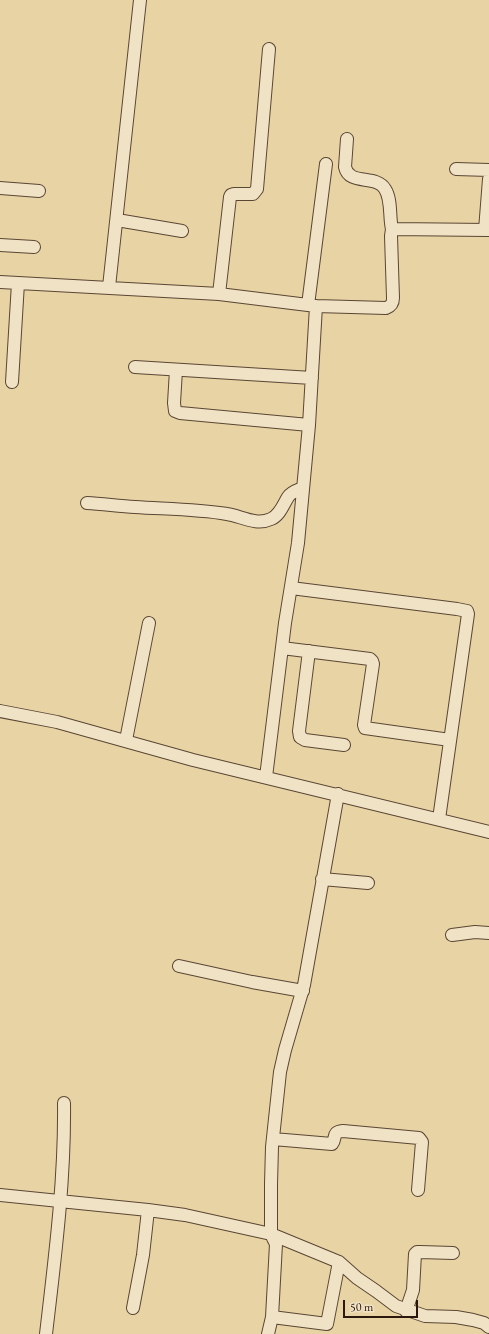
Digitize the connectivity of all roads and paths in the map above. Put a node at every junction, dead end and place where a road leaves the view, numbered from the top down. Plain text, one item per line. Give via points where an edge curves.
1 (140, 0) edge
2 (269, 49) dead end
3 (347, 139) dead end
4 (326, 164) dead end
5 (456, 170) dead end
6 (489, 170) edge
7 (489, 179) edge
8 (0, 188) edge
9 (39, 192) dead end
10 (117, 220) junction
11 (392, 229) junction
12 (487, 230) edge
13 (182, 231) dead end
14 (0, 245) edge
15 (34, 247) dead end
16 (0, 282) edge
17 (18, 283) junction
18 (109, 287) junction
19 (219, 294) junction
20 (312, 306) junction
21 (135, 367) dead end
22 (176, 370) junction
23 (312, 378) junction
24 (12, 382) dead end
25 (309, 425) junction
26 (303, 488) junction
27 (87, 503) dead end
28 (291, 588) junction
29 (149, 623) dead end
30 (282, 648) junction
31 (309, 651) junction
32 (0, 711) edge
33 (126, 740) junction
34 (450, 740) junction
35 (344, 745) dead end
36 (266, 777) junction
37 (338, 794) junction
38 (439, 819) junction
39 (489, 832) edge
40 (322, 879) junction
41 (368, 883) dead end
42 (489, 933) edge
43 (452, 935) dead end
44 (179, 966) dead end
45 (302, 991) junction
46 (64, 1103) dead end
47 (273, 1139) junction
48 (418, 1190) dead end
49 (0, 1195) edge
50 (60, 1200) junction
51 (148, 1210) junction
52 (270, 1234) junction
53 (453, 1253) dead end
54 (339, 1262) junction
55 (133, 1308) dead end
56 (406, 1311) junction
57 (272, 1317) junction
58 (489, 1327) edge
59 (327, 1329) edge
60 (46, 1334) edge
61 (268, 1334) edge

1 - 10 street
2 - 19 street via 257,189 253,194 231,195
3 - 11 street via 346,172 353,178 380,182 386,190
4 - 20 street
5 - 6 street
7 - 12 street
8 - 9 street
10 - 13 street
10 - 18 street
11 - 12 street
11 - 20 street via 390,236 393,303 390,306
14 - 15 street
16 - 17 street
17 - 18 street
17 - 24 street
18 - 19 street
19 - 20 street
20 - 23 street
21 - 22 street
22 - 23 street
22 - 25 street via 175,411
23 - 25 street
25 - 26 street
26 - 27 street via 288,497 277,515 264,521 216,512
26 - 28 street
28 - 30 street
28 - 34 street via 467,612
29 - 33 street
30 - 31 street
30 - 36 street
31 - 34 street via 366,658 372,661 365,728
31 - 35 street via 300,737 305,740
32 - 33 street via 57,722
33 - 36 street via 193,760
34 - 38 street
36 - 37 street
37 - 38 street
37 - 40 street
38 - 39 street
40 - 41 street
40 - 45 street
42 - 43 street
44 - 45 street
45 - 47 street via 280,1072
46 - 50 street
47 - 48 street via 332,1144 335,1133 343,1131 419,1138 422,1142
47 - 52 street
49 - 50 street
50 - 51 street
50 - 60 street
51 - 52 street via 185,1215
51 - 55 street
52 - 54 street
52 - 57 street via 276,1244
53 - 56 street via 415,1254 413,1290
54 - 56 street via 357,1278
54 - 59 street
56 - 58 street via 425,1316 473,1320
57 - 59 street
57 - 61 street

